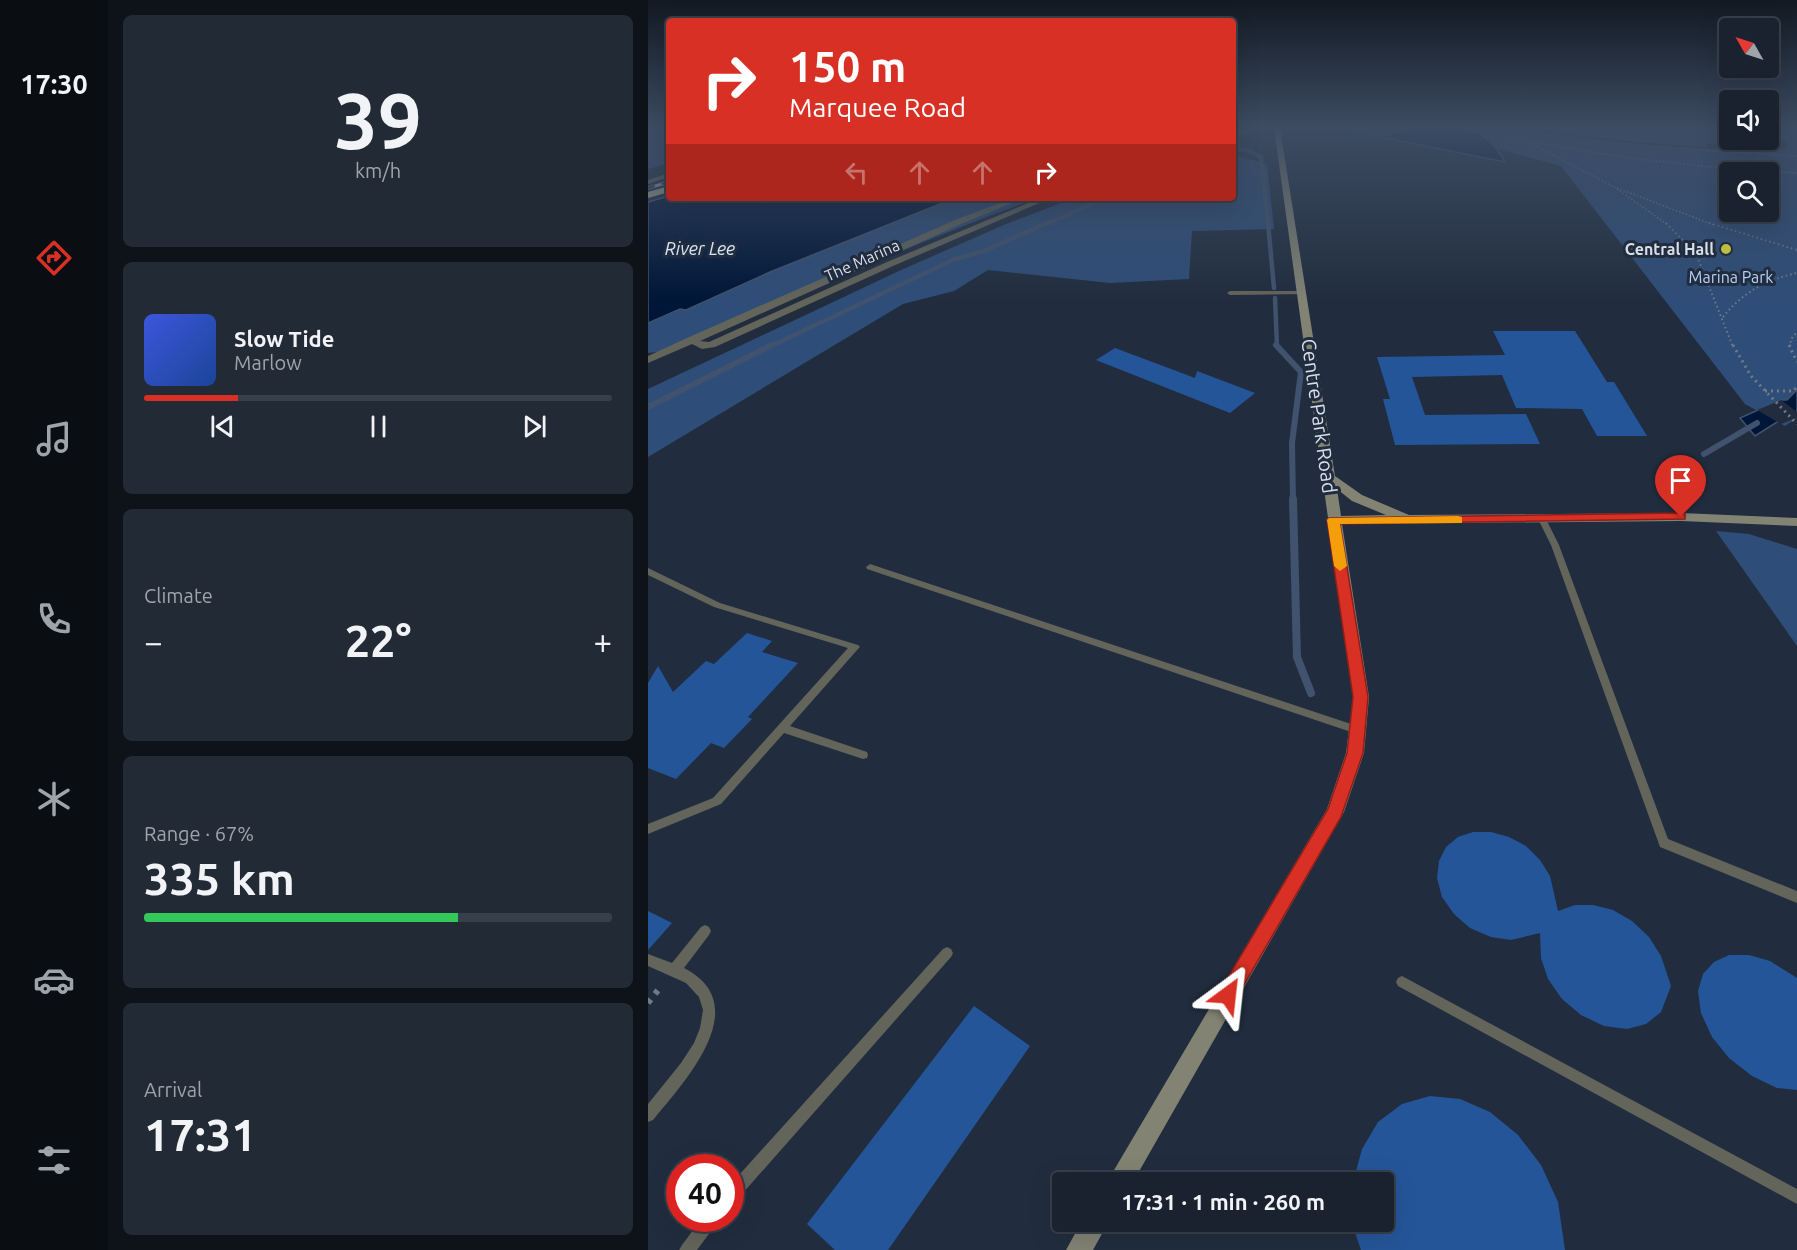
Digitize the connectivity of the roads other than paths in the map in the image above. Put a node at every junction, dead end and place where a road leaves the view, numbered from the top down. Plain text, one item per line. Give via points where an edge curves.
1 (1286, 186) edge
2 (666, 190) edge
3 (648, 195) edge
4 (1012, 201) edge
5 (1040, 201) edge
6 (1230, 293) dead end
7 (1302, 293) junction
8 (691, 340) junction
9 (648, 360) edge
10 (1328, 477) junction
11 (1542, 519) junction
12 (1333, 520) junction
13 (1410, 520) junction
14 (1797, 522) edge
15 (870, 567) dead end
16 (648, 571) edge
17 (783, 728) junction
18 (1357, 730) junction
19 (863, 755) dead end
20 (648, 829) edge
21 (1797, 897) edge
22 (705, 931) dead end
23 (947, 953) dead end
24 (648, 960) edge
25 (673, 972) junction
26 (1402, 982) dead end
27 (648, 1115) edge
28 (1125, 1172) edge
29 (744, 1181) edge
30 (1797, 1197) edge
31 (701, 1232) edge
32 (1090, 1232) edge
33 (687, 1250) edge
34 (1079, 1250) edge

1 - 7 street, Centre Park Road
2 - 3 highway
4 - 8 street, The Marina
5 - 8 street, The Marina via 711,345 702,346
6 - 7 lane
7 - 10 street, Centre Park Road
8 - 9 street, The Marina
10 - 12 street, Centre Park Road
10 - 13 street via 1358,498
11 - 13 street
11 - 14 street via 1681,517
11 - 21 lane via 1555,545 1664,843
12 - 13 street
12 - 18 street, Centre Park Road via 1361,697
15 - 18 lane
16 - 17 lane via 717,605 855,647
17 - 19 lane
17 - 20 lane via 717,801
18 - 28 street, Centre Park Road via 1355,753 1335,812
22 - 25 lane
23 - 29 lane
24 - 25 lane
25 - 27 lane via 703,991 711,1006 710,1024 699,1048
26 - 30 lane
31 - 33 lane
32 - 34 street

